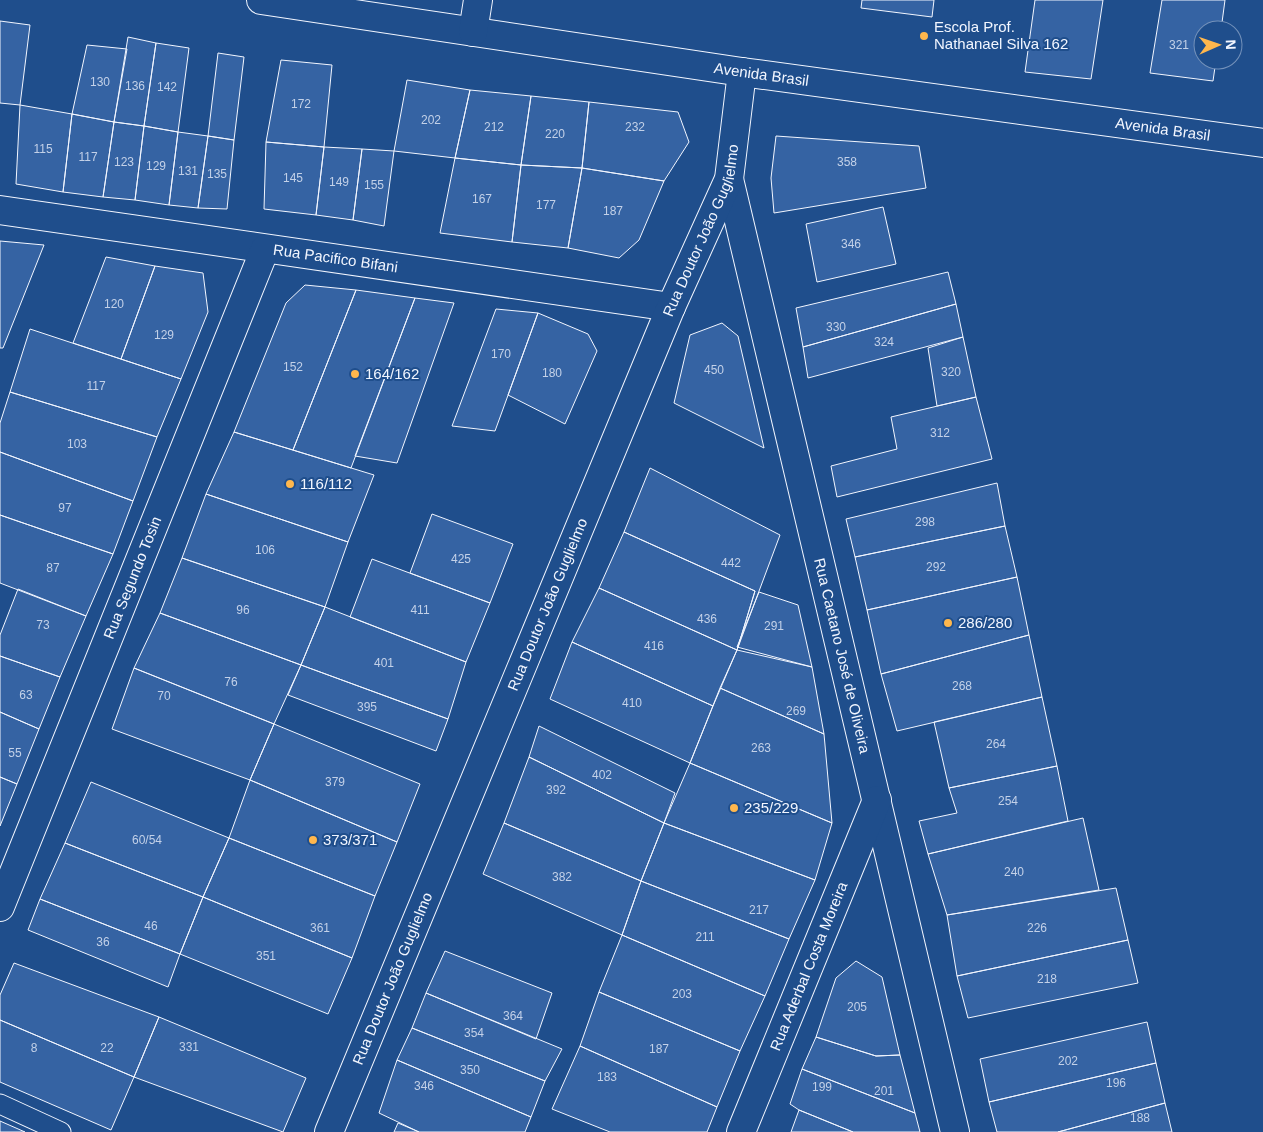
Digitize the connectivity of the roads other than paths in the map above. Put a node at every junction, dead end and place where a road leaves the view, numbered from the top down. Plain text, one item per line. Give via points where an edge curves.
1 (261, 0) edge
2 (478, 0) edge
3 (473, 32) junction
4 (742, 72) junction
5 (1263, 143) edge
6 (729, 179) junction
7 (0, 210) edge
8 (265, 249) junction
9 (671, 307) junction
10 (877, 800) junction
11 (0, 907) edge
12 (0, 1104) edge
13 (61, 1132) edge
14 (329, 1132) edge
15 (741, 1132) edge
16 (955, 1132) edge

1 - 3 street, Avenida Brasil
2 - 3 street
3 - 4 street, Avenida Brasil
4 - 5 street, Avenida Brasil
4 - 6 street, Rua Doutor João Guglielmo
6 - 9 street, Rua Doutor João Guglielmo
6 - 10 street, Rua Caetano José de Oliveira
7 - 8 street, Rua Pacifico Bifani
8 - 9 street, Rua Pacifico Bifani
8 - 11 street, Rua Segundo Tosin
9 - 14 street, Rua Doutor João Guglielmo
10 - 15 street, Rua Aderbal Costa Moreira
10 - 16 street, Rua Caetano José de Oliveira
12 - 13 lane

